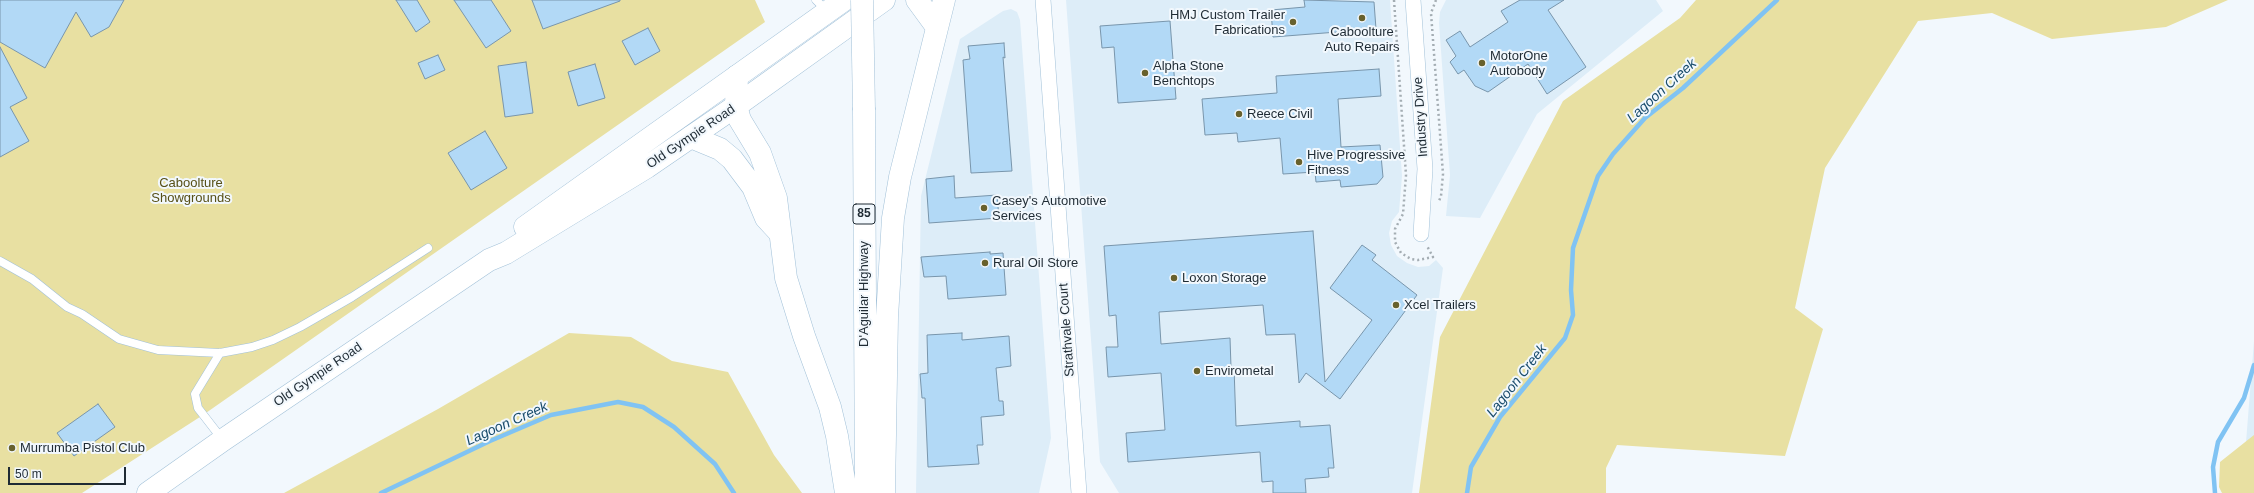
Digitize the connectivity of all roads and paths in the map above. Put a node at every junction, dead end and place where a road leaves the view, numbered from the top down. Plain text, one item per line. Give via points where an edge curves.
1 (862, 0) edge
2 (884, 0) edge
3 (917, 0) edge
4 (944, 0) edge
5 (1043, 0) edge
6 (1394, 0) edge
7 (1413, 0) edge
8 (829, 4) edge
9 (936, 26) junction
10 (737, 76) junction
11 (736, 106) junction
12 (691, 137) junction
13 (779, 232) junction
14 (1421, 234) joint
15 (428, 248) dead end
16 (489, 260) junction
17 (0, 261) edge
18 (220, 353) junction
19 (223, 440) junction
20 (148, 493) edge
21 (846, 493) edge
22 (866, 493) edge
23 (884, 493) edge
24 (1079, 493) edge

1 - 22 main road, D'Aguilar Highway / 85, bridge
2 - 11 main road, Old Gympie Road
3 - 9 main road
4 - 9 main road
5 - 24 street, Strathvale Court
6 - 14 path via 1406,175 1403,214 1395,228 1395,242 1401,253 1418,260 1433,257
7 - 14 street, Industry Drive via 1425,169
8 - 10 main road, Old Gympie Road
9 - 23 main road via 900,177 893,218 887,310
10 - 11 main road
10 - 16 main road, Old Gympie Road via 501,244
11 - 12 main road, Old Gympie Road
11 - 13 main road via 740,120 760,153 770,176 776,198
12 - 13 main road via 708,143 732,159 753,187 766,218
12 - 16 main road, Old Gympie Road via 600,197 506,253
13 - 21 main road via 790,295 830,407
15 - 18 lane via 300,327 252,347
16 - 19 main road, Old Gympie Road
17 - 18 lane via 32,279 67,307 119,339 158,350
18 - 19 lane via 195,394 198,408
19 - 20 main road, Old Gympie Road

